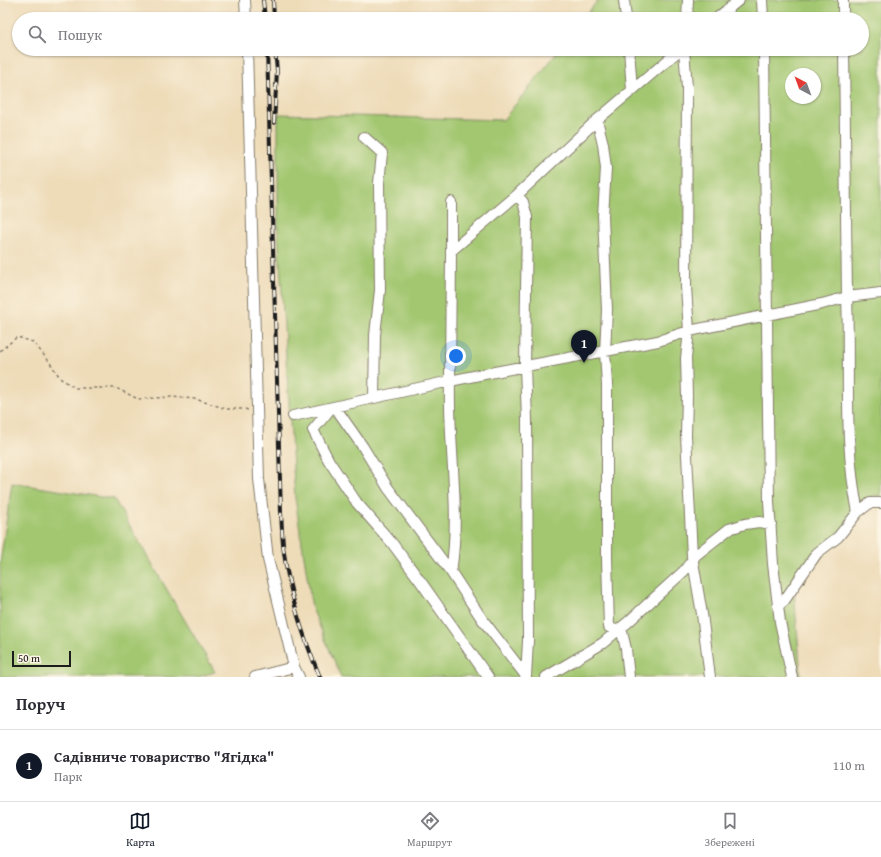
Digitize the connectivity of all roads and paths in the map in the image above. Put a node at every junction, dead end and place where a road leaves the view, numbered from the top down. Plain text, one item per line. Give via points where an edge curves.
1 (245, 0) edge
2 (624, 0) edge
3 (688, 0) edge
4 (739, 0) edge
5 (762, 0) edge
6 (844, 0) edge
7 (246, 12) edge
8 (625, 12) edge
9 (687, 12) edge
10 (724, 12) edge
11 (763, 12) edge
12 (843, 12) edge
13 (247, 56) edge
14 (630, 56) edge
15 (673, 56) edge
16 (685, 56) edge
17 (764, 56) edge
18 (844, 56) edge
19 (632, 90) junction
20 (597, 120) junction
21 (364, 137) dead end
22 (517, 195) junction
23 (451, 202) dead end
24 (451, 251) junction
25 (881, 293) edge
26 (847, 297) junction
27 (767, 315) junction
28 (689, 331) junction
29 (0, 351) edge
30 (605, 352) junction
31 (525, 366) junction
32 (450, 381) junction
33 (374, 398) junction
34 (333, 407) junction
35 (257, 414) junction
36 (293, 416) dead end
37 (881, 503) edge
38 (858, 512) junction
39 (771, 524) junction
40 (451, 572) junction
41 (778, 606) junction
42 (619, 629) junction
43 (294, 667) junction
44 (255, 677) edge
45 (299, 677) edge
46 (488, 677) edge
47 (526, 677) edge
48 (546, 677) edge
49 (630, 677) edge
50 (710, 677) edge
51 (792, 677) edge

1 - 7 street
2 - 8 street
3 - 9 street
4 - 10 street
5 - 11 street
6 - 12 street
13 - 35 street
14 - 19 street
15 - 19 street
16 - 28 street via 687,88 686,287
17 - 27 street
18 - 26 street
19 - 20 street
20 - 22 street
20 - 30 street via 606,168 603,216 607,310
21 - 33 street via 382,153 379,183 380,290 375,334
22 - 24 street
22 - 31 street via 523,202 527,217
23 - 24 street
24 - 32 street
25 - 26 street
26 - 27 street
26 - 38 street via 849,435 852,487
27 - 28 street
27 - 39 street
28 - 30 street via 658,341
28 - 50 street via 686,358 686,436 692,556
29 - 35 path via 17,337 33,342 61,379 76,388 116,388 138,399 194,399 227,409 245,408
30 - 31 street
30 - 42 street via 609,627
31 - 32 street
31 - 47 street via 528,543
32 - 33 street
32 - 40 street via 454,508
33 - 34 street
34 - 36 street
34 - 40 street via 363,447 388,488
34 - 46 street via 313,430 329,462 357,503 392,543 421,582
35 - 43 street via 259,479 268,559
37 - 38 street via 870,503
38 - 41 street via 838,537 817,553
39 - 41 street
39 - 42 street via 759,522 730,529 696,555 684,571
40 - 47 street
41 - 51 street
42 - 48 street via 603,643
42 - 49 street via 626,649
43 - 44 street
43 - 45 street

